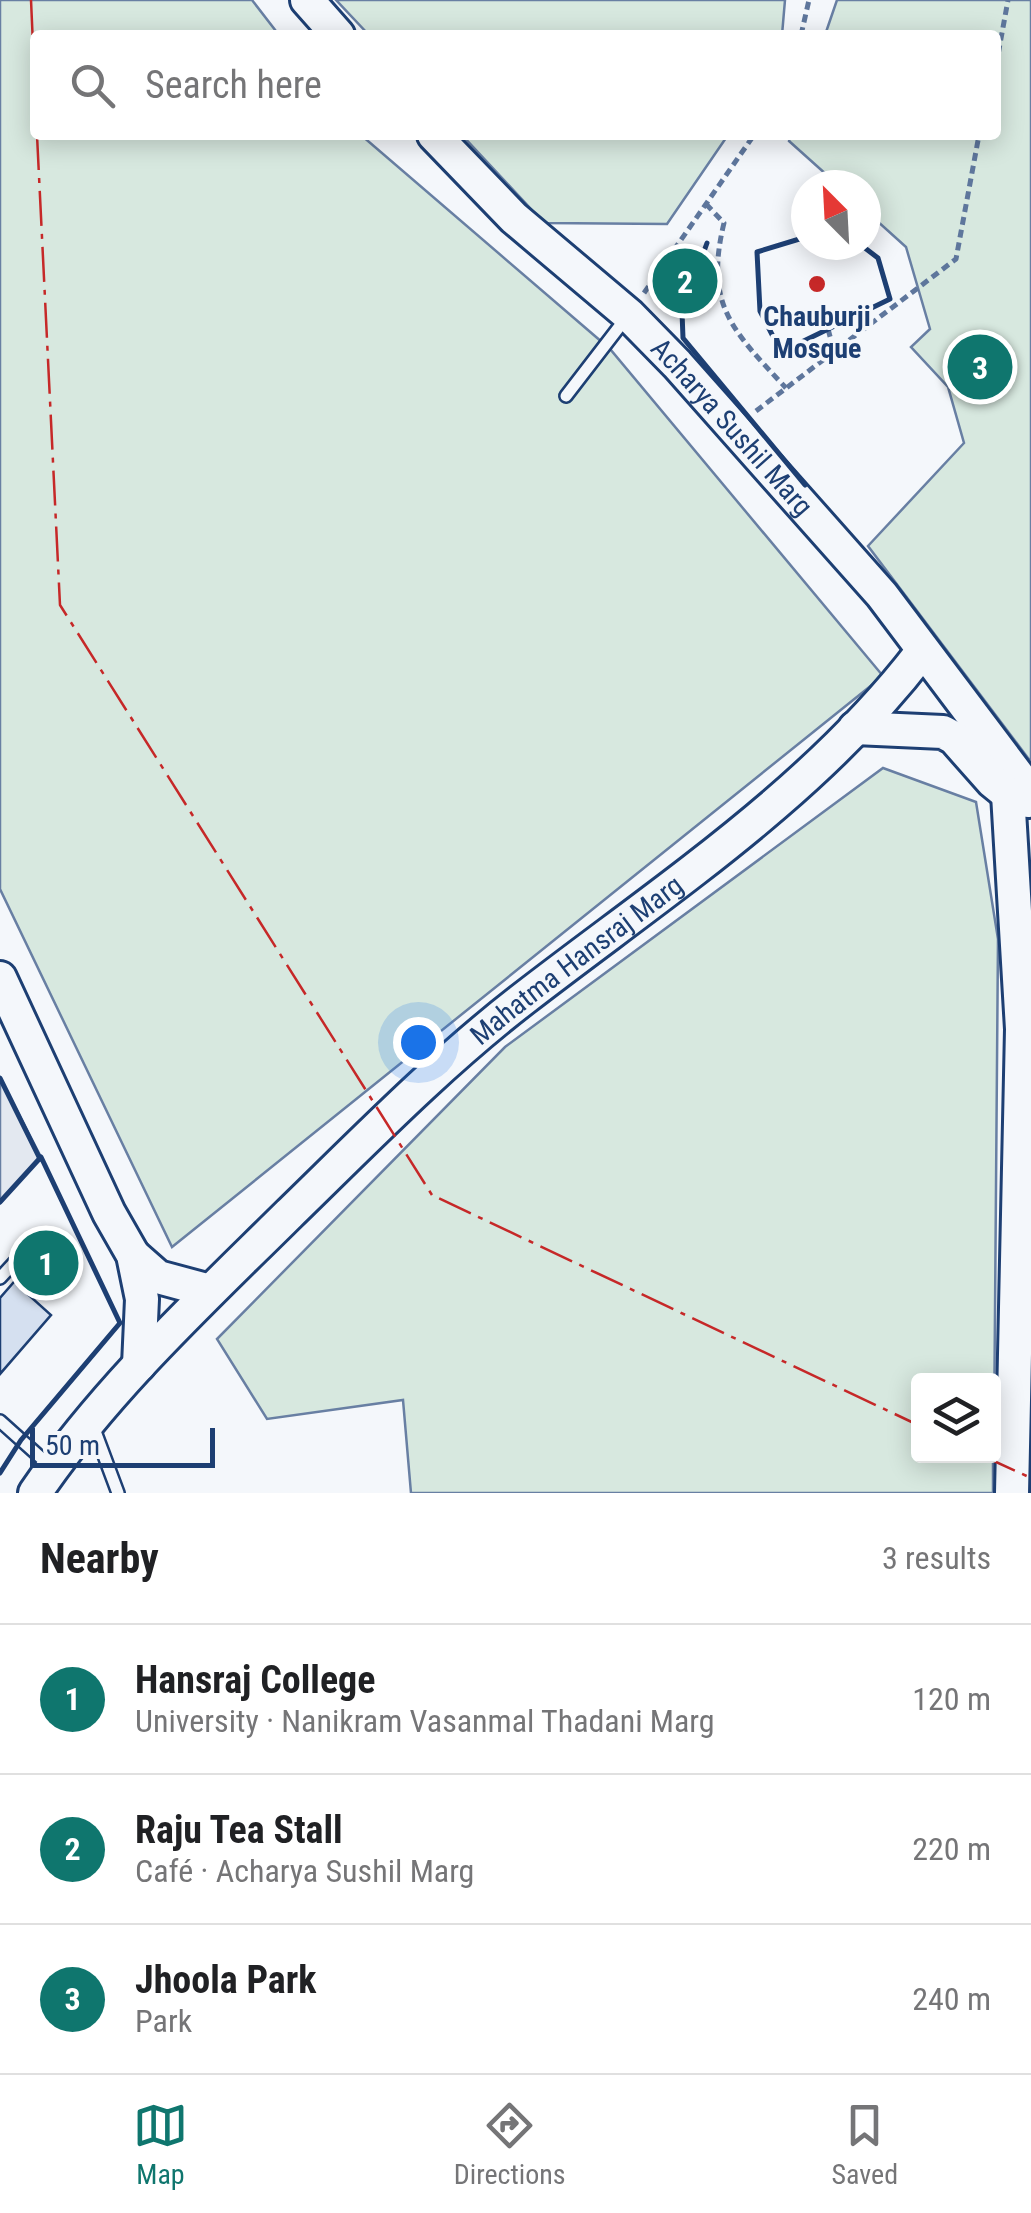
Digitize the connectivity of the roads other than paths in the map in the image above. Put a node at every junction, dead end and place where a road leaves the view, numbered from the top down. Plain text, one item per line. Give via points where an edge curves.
1 (307, 0) edge
2 (334, 30) edge
3 (439, 140) edge
4 (629, 314) junction
5 (566, 396) dead end
6 (921, 653) junction
7 (855, 728) junction
8 (1023, 796) edge
9 (4, 997) edge
10 (38, 1237) dead end
11 (133, 1255) junction
12 (0, 1278) edge
13 (210, 1291) junction
14 (139, 1365) junction
15 (91, 1420) junction
16 (0, 1421) edge
17 (44, 1481) edge
18 (118, 1493) edge
19 (1012, 1493) edge

1 - 2 street
3 - 4 street, Acharya Sushil Marg via 514,218
4 - 5 lane
4 - 6 street, Acharya Sushil Marg via 882,595
6 - 7 street, Mahatma Hansraj Marg
6 - 8 street, Acharya Sushil Marg
7 - 8 street via 943,732
7 - 13 street, Mahatma Hansraj Marg via 726,845 519,1002
8 - 19 street
9 - 11 street
10 - 12 lane
11 - 13 street via 158,1276
11 - 14 street via 142,1299
13 - 14 street, Mahatma Hansraj Marg
14 - 15 street, Mahatma Hansraj Marg
15 - 17 street, Mahatma Hansraj Marg
15 - 18 lane
16 - 17 lane

